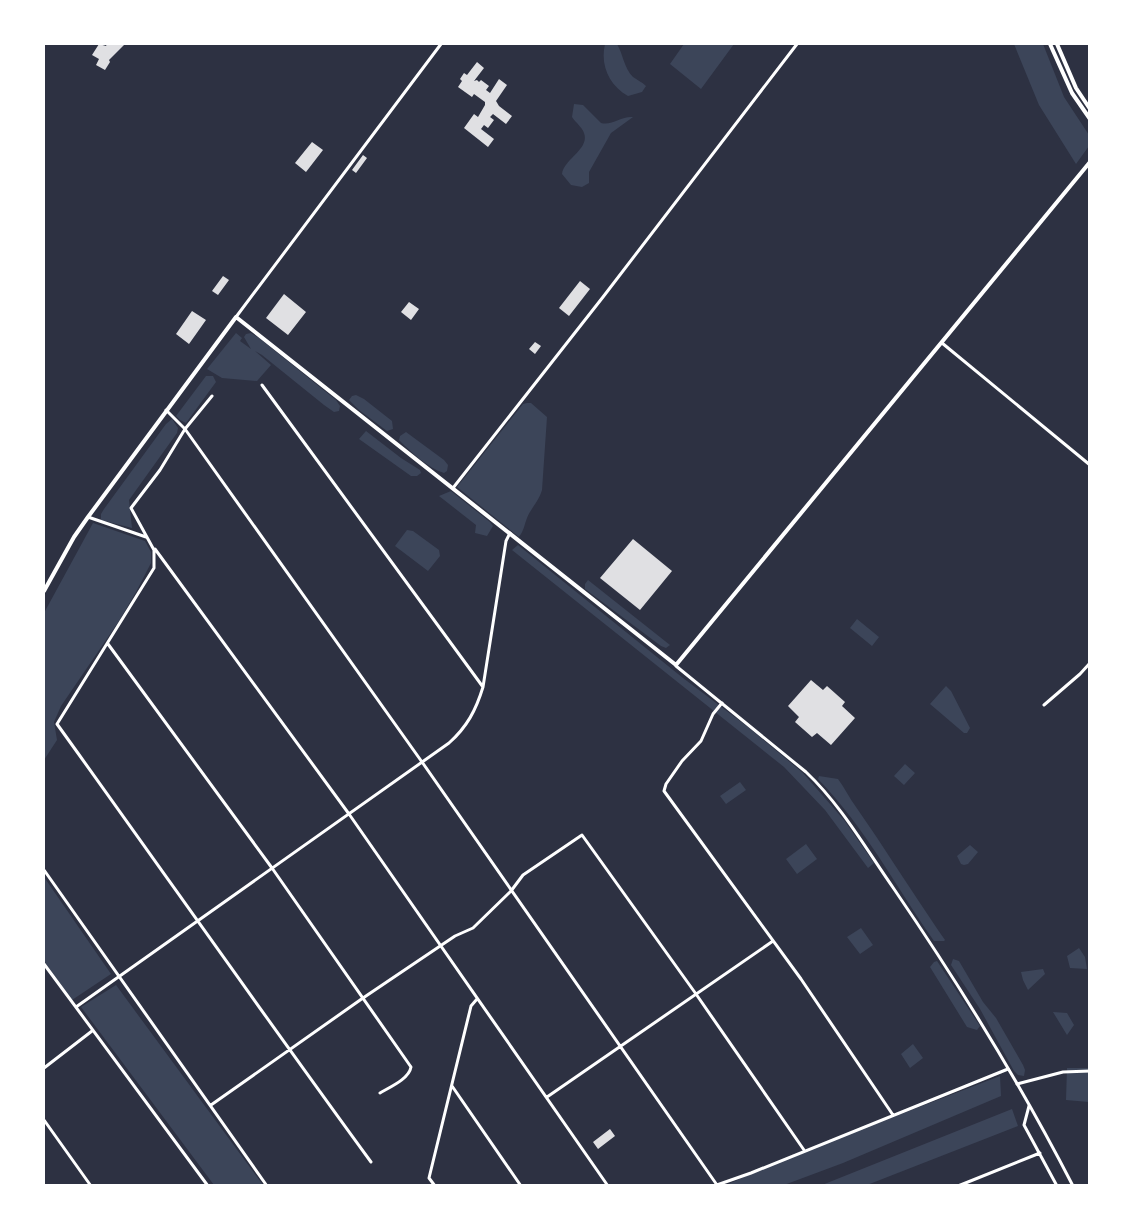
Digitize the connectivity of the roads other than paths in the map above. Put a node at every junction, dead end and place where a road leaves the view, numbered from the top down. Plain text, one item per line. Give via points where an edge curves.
1 (441, 44) edge
2 (797, 44) edge
3 (1050, 44) edge
4 (1057, 44) edge
5 (1089, 109) edge
6 (1089, 119) edge
7 (1089, 162) edge
8 (236, 317) junction
9 (942, 343) junction
10 (262, 385) dead end
11 (212, 396) dead end
12 (166, 411) junction
13 (184, 429) junction
14 (1089, 465) edge
15 (453, 488) junction
16 (88, 517) junction
17 (510, 532) junction
18 (146, 537) junction
19 (44, 591) edge
20 (108, 644) junction
21 (1089, 663) edge
22 (676, 665) junction
23 (483, 687) junction
24 (722, 703) junction
25 (1044, 705) dead end
26 (422, 762) junction
27 (349, 814) junction
28 (272, 868) junction
29 (44, 870) edge
30 (511, 891) junction
31 (199, 921) junction
32 (773, 941) junction
33 (441, 946) junction
34 (44, 964) edge
35 (118, 976) junction
36 (696, 994) junction
37 (363, 998) junction
38 (477, 999) junction
39 (76, 1007) junction
40 (92, 1031) junction
41 (620, 1045) junction
42 (289, 1050) junction
43 (44, 1068) edge
44 (1008, 1069) junction
45 (1089, 1071) edge
46 (1017, 1084) junction
47 (451, 1085) junction
48 (380, 1093) dead end
49 (547, 1097) junction
50 (210, 1105) junction
51 (1029, 1106) junction
52 (894, 1115) junction
53 (44, 1120) edge
54 (804, 1150) junction
55 (1040, 1153) junction
56 (371, 1161) dead end
57 (91, 1185) edge
58 (208, 1185) edge
59 (267, 1185) edge
60 (435, 1185) edge
61 (521, 1185) edge
62 (608, 1185) edge
63 (716, 1185) edge
64 (958, 1185) edge
65 (1055, 1185) edge
66 (1073, 1185) edge

1 - 8 street
2 - 15 street
3 - 6 main road via 1072,93
4 - 5 main road
7 - 9 main road
8 - 12 main road
8 - 15 main road
9 - 14 street
9 - 22 main road
10 - 23 street
11 - 13 street
12 - 13 street
12 - 16 main road
13 - 18 street via 131,508
13 - 26 street
15 - 17 main road
16 - 18 street
16 - 19 main road
17 - 22 main road
17 - 23 street
18 - 20 street via 154,550 154,568
18 - 27 street
20 - 28 street
20 - 31 street via 57,724
21 - 25 street
22 - 24 street
23 - 26 street via 466,726
24 - 32 street via 701,741 682,761 664,791
24 - 44 street via 806,772 830,797 946,965
26 - 27 street
26 - 30 street
27 - 28 street
27 - 33 street
28 - 31 street
28 - 37 street
29 - 35 street
30 - 33 street via 473,928
30 - 36 street via 523,875 582,835
30 - 41 street
31 - 35 street
31 - 42 street
32 - 36 street
32 - 52 street
33 - 37 street
33 - 38 street
34 - 39 street
35 - 39 street
35 - 50 street
36 - 41 street
36 - 54 street
37 - 42 street
37 - 48 street via 411,1067 406,1076
38 - 47 street via 471,1006
38 - 49 street
39 - 40 street
40 - 43 street
40 - 58 street
41 - 49 street
41 - 63 street
42 - 50 street
42 - 56 street
44 - 46 street
44 - 52 street
45 - 46 street via 1064,1072
46 - 51 street
47 - 60 street via 429,1178
47 - 61 street
49 - 62 street
50 - 59 street
51 - 55 street via 1024,1125
51 - 66 street
52 - 54 street
53 - 57 street
54 - 63 street
55 - 64 street
55 - 65 street

